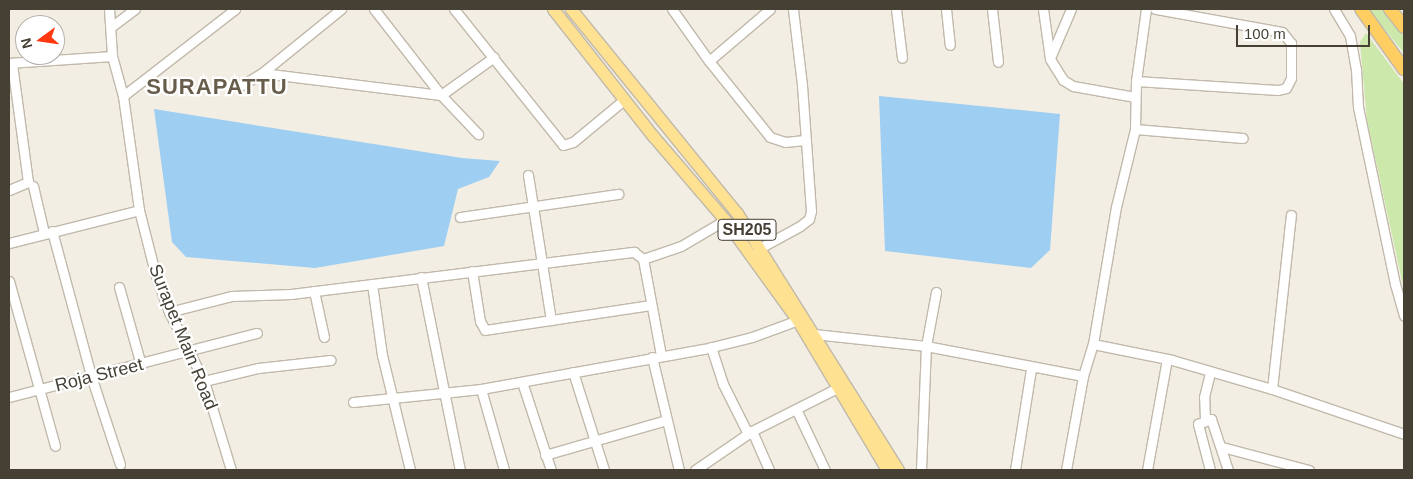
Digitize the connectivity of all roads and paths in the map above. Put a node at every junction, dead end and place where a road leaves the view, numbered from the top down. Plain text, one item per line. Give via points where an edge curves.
1 (109, 9) edge
2 (135, 9) edge
3 (236, 9) edge
4 (341, 9) edge
5 (374, 9) edge
6 (454, 9) edge
7 (554, 9) edge
8 (571, 9) edge
9 (770, 9) edge
10 (792, 9) edge
11 (896, 9) edge
12 (946, 9) edge
13 (992, 9) edge
14 (1044, 9) edge
15 (1071, 9) edge
16 (1146, 9) edge
17 (1155, 9) edge
18 (1334, 9) edge
19 (1361, 9) edge
20 (1390, 9) edge
21 (676, 10) edge
22 (111, 27) junction
23 (1404, 27) edge
24 (950, 45) dead end
25 (112, 56) junction
26 (494, 57) junction
27 (902, 58) dead end
28 (1050, 59) junction
29 (708, 61) junction
30 (998, 62) dead end
31 (10, 63) edge
32 (1404, 68) edge
33 (262, 74) junction
34 (1136, 81) junction
35 (242, 85) dead end
36 (442, 95) junction
37 (123, 96) junction
38 (1135, 97) junction
39 (625, 99) junction
40 (1135, 129) junction
41 (478, 134) dead end
42 (1243, 138) dead end
43 (805, 140) junction
44 (528, 174) dead end
45 (32, 186) dead end
46 (9, 190) edge
47 (618, 194) dead end
48 (534, 208) junction
49 (139, 210) junction
50 (1291, 215) dead end
51 (460, 217) dead end
52 (725, 220) junction
53 (48, 232) junction
54 (9, 243) edge
55 (758, 249) junction
56 (643, 259) junction
57 (542, 262) junction
58 (472, 270) junction
59 (420, 277) junction
60 (9, 281) edge
61 (372, 284) junction
62 (119, 287) dead end
63 (314, 290) junction
64 (936, 292) dead end
65 (651, 306) junction
66 (169, 312) junction
67 (1404, 316) edge
68 (801, 319) junction
69 (551, 320) junction
70 (257, 333) dead end
71 (814, 334) junction
72 (324, 337) dead end
73 (1093, 344) junction
74 (926, 346) junction
75 (711, 347) junction
76 (190, 352) junction
77 (657, 356) junction
78 (1167, 359) junction
79 (331, 360) dead end
80 (141, 365) junction
81 (1031, 368) junction
82 (573, 372) junction
83 (1210, 373) junction
84 (91, 376) junction
85 (1083, 376) junction
86 (204, 380) junction
87 (522, 382) junction
88 (481, 388) junction
89 (837, 388) junction
90 (1272, 389) junction
91 (38, 390) junction
92 (444, 391) junction
93 (390, 396) junction
94 (9, 397) edge
95 (353, 402) dead end
96 (796, 409) junction
97 (666, 420) junction
98 (1205, 420) junction
99 (750, 433) junction
100 (1404, 434) edge
101 (592, 439) junction
102 (55, 446) dead end
103 (1222, 447) junction
104 (545, 455) junction
105 (120, 464) dead end
106 (231, 470) edge
107 (410, 470) edge
108 (460, 470) edge
109 (504, 470) edge
110 (551, 470) edge
111 (604, 470) edge
112 (679, 470) edge
113 (695, 470) edge
114 (769, 470) edge
115 (825, 470) edge
116 (887, 470) edge
117 (898, 470) edge
118 (921, 470) edge
119 (1015, 470) edge
120 (1066, 470) edge
121 (1147, 470) edge
122 (1210, 470) edge
123 (1228, 470) edge
124 (1309, 470) edge

1 - 22 street, Surapet Main Road
2 - 22 street
3 - 37 street
4 - 33 street
5 - 36 street
6 - 26 street
7 - 39 main road
8 - 55 main road, SH205 via 737,213
9 - 29 street
10 - 43 street
11 - 27 street
12 - 24 street
13 - 30 street
14 - 28 street
15 - 28 street
16 - 34 street
17 - 34 street via 1282,32 1292,43 1291,78 1286,88 1278,90
18 - 67 street via 1350,36 1358,107
19 - 32 highway
20 - 23 highway
21 - 29 street
22 - 25 street, Surapet Main Road
25 - 31 street
25 - 37 street, Surapet Main Road
26 - 36 street
26 - 39 street via 563,144 574,142
28 - 38 street via 1056,72 1073,86
29 - 43 street via 770,137 785,142
31 - 46 street via 28,182
33 - 35 street
33 - 36 street
34 - 38 street
36 - 41 street
37 - 49 street, Surapet Main Road
38 - 40 street
39 - 52 main road
40 - 42 street
40 - 73 street via 1116,207
43 - 55 street via 810,200 808,219
44 - 48 street
45 - 53 street
47 - 48 street
48 - 51 street
48 - 57 street
49 - 53 street
49 - 66 street, Surapet Main Road
50 - 90 street
52 - 56 street via 680,246
52 - 68 main road
53 - 54 street
53 - 84 street
55 - 68 main road, SH205
56 - 57 street via 640,254 623,251
56 - 65 street
57 - 58 street
57 - 69 street
58 - 59 street
58 - 69 street via 483,329
59 - 61 street
59 - 92 street
60 - 91 street
61 - 63 street
61 - 93 street
62 - 80 street
63 - 66 street via 232,296
63 - 72 street
64 - 74 street
65 - 69 street
65 - 77 street
66 - 76 street, Surapet Main Road
68 - 71 main road, SH205
68 - 75 street
68 - 89 main road
70 - 76 street, Roja Street
71 - 74 street
71 - 117 main road, SH205
73 - 78 street
73 - 85 street
74 - 81 street
74 - 118 street
75 - 77 street
75 - 99 street via 723,384
76 - 80 street, Roja Street
76 - 86 street, Surapet Main Road
77 - 82 street
77 - 97 street
78 - 83 street
78 - 121 street
79 - 86 street via 258,368
80 - 84 street, Roja Street
81 - 85 street
81 - 119 street
82 - 87 street
82 - 101 street
83 - 90 street
83 - 98 street via 1204,397
84 - 91 street, Roja Street
84 - 105 street
85 - 120 street
86 - 106 street, Surapet Main Road
87 - 88 street
87 - 104 street
88 - 92 street
88 - 109 street
89 - 96 street
89 - 116 main road
90 - 100 street
91 - 94 street, Roja Street
91 - 102 street
92 - 93 street
92 - 108 street
93 - 95 street
93 - 107 street
96 - 99 street
96 - 115 street
97 - 101 street
97 - 112 street
98 - 103 street via 1214,420
98 - 122 street via 1198,426
99 - 113 street
99 - 114 street
101 - 104 street
101 - 111 street
103 - 123 street
103 - 124 street
104 - 110 street

